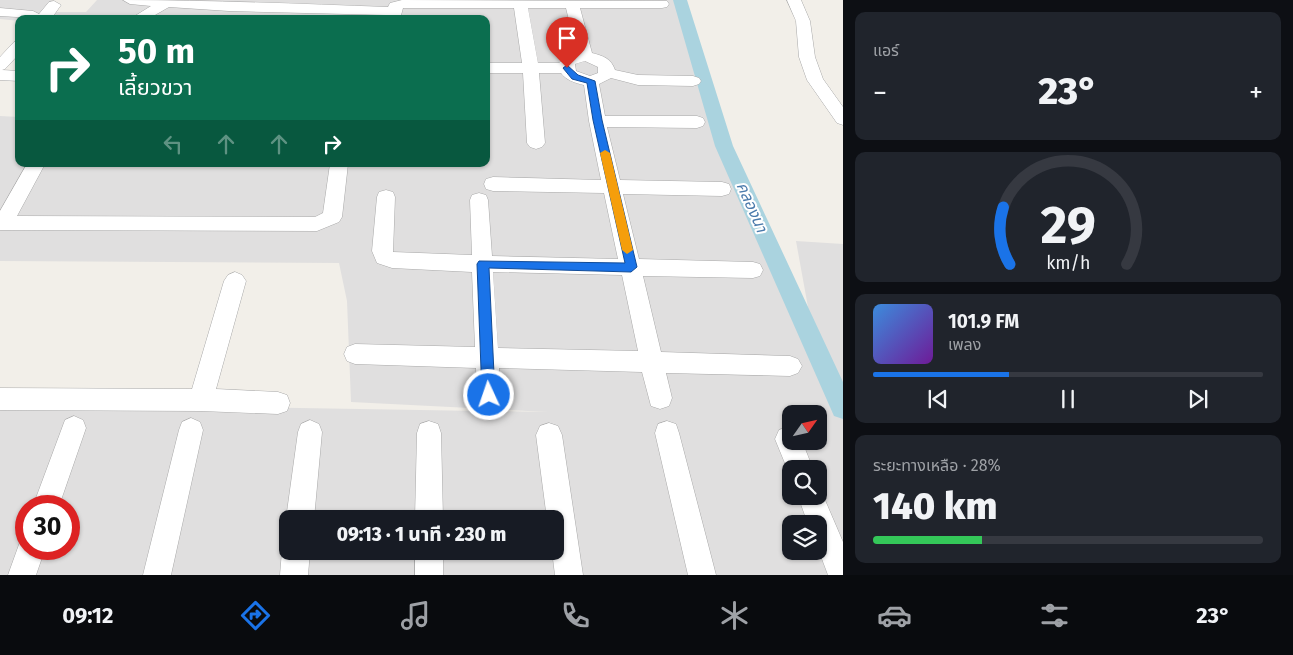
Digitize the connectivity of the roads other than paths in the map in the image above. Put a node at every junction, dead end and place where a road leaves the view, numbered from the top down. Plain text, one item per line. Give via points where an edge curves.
1 (130, 0) edge
2 (794, 0) edge
3 (168, 1) edge
4 (571, 2) edge
5 (468, 3) edge
6 (520, 4) junction
7 (662, 4) dead end
8 (54, 5) dead end
9 (326, 10) edge
10 (0, 12) edge
11 (263, 14) edge
12 (23, 15) edge
13 (41, 15) edge
14 (144, 15) edge
15 (394, 15) edge
16 (461, 15) edge
17 (15, 49) edge
18 (585, 56) junction
19 (0, 66) edge
20 (490, 68) edge
21 (567, 68) junction
22 (531, 69) junction
23 (0, 75) edge
24 (15, 76) edge
25 (599, 77) junction
26 (693, 81) dead end
27 (843, 119) edge
28 (597, 120) junction
29 (697, 122) dead end
30 (536, 143) dead end
31 (34, 167) edge
32 (339, 167) edge
33 (613, 186) junction
34 (722, 189) dead end
35 (386, 196) dead end
36 (2, 223) edge
37 (483, 264) junction
38 (631, 267) junction
39 (753, 270) dead end
40 (235, 281) dead end
41 (355, 354) dead end
42 (487, 358) junction
43 (653, 362) junction
44 (790, 366) dead end
45 (489, 395) dead end
46 (660, 398) dead end
47 (0, 400) edge
48 (201, 400) junction
49 (278, 403) dead end
50 (74, 428) dead end
51 (191, 430) dead end
52 (310, 432) dead end
53 (429, 433) dead end
54 (667, 433) dead end
55 (549, 435) dead end
56 (50, 495) edge
57 (815, 505) edge
58 (301, 510) edge
59 (429, 510) edge
60 (27, 560) edge
61 (295, 560) edge
62 (429, 560) edge
63 (22, 575) edge
64 (157, 575) edge
65 (294, 575) edge
66 (430, 575) edge
67 (569, 575) edge
68 (702, 575) edge
69 (842, 575) edge

1 - 3 street
2 - 27 street via 803,21 807,57 815,80
3 - 11 street
3 - 14 street
4 - 6 street
4 - 7 street
4 - 18 street
5 - 6 street
5 - 15 street via 400,4 395,6
5 - 16 street
6 - 22 street
8 - 13 street
9 - 11 street
9 - 15 street
10 - 12 street
17 - 19 street
18 - 21 street via 571,59
18 - 25 street via 606,64
20 - 22 street
21 - 22 street
21 - 25 street via 575,77
22 - 30 street
23 - 24 street
25 - 26 street
25 - 28 street
28 - 29 street
28 - 33 street
31 - 36 street
32 - 36 street via 332,216 317,224
33 - 34 street
33 - 37 street via 487,192
33 - 38 street
35 - 37 street via 384,257
37 - 38 street
37 - 42 street
38 - 39 street
38 - 43 street
40 - 48 street
41 - 42 street
42 - 43 street
42 - 45 street
43 - 44 street
43 - 46 street
47 - 48 street
48 - 49 street
50 - 56 street
51 - 64 street
52 - 58 street
53 - 59 street
54 - 68 street
55 - 67 street
57 - 69 street
60 - 63 street
61 - 65 street
62 - 66 street

